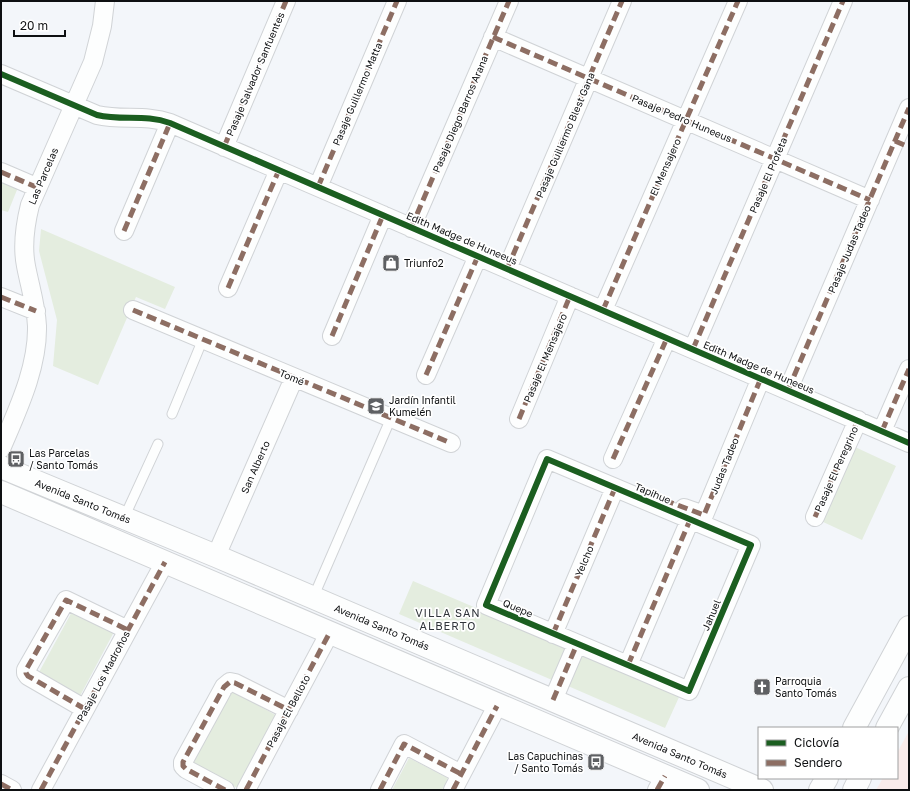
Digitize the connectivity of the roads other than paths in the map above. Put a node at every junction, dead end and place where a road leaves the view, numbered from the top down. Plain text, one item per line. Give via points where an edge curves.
1 (106, 1) edge
2 (286, 1) edge
3 (396, 1) edge
4 (509, 1) edge
5 (622, 1) edge
6 (738, 1) edge
7 (843, 1) edge
8 (493, 37) junction
9 (1, 74) edge
10 (589, 78) junction
11 (74, 106) junction
12 (909, 108) edge
13 (686, 120) junction
14 (170, 123) junction
15 (902, 144) edge
16 (224, 147) junction
17 (775, 159) junction
18 (279, 170) junction
19 (1, 172) edge
20 (36, 187) junction
21 (318, 187) junction
22 (870, 200) junction
23 (383, 215) junction
24 (411, 228) junction
25 (124, 231) dead end
26 (478, 256) junction
27 (507, 269) junction
28 (228, 288) dead end
29 (570, 296) junction
30 (1, 297) edge
31 (133, 310) dead end
32 (603, 310) junction
33 (36, 311) junction
34 (332, 336) dead end
35 (667, 338) junction
36 (203, 339) junction
37 (693, 349) junction
38 (909, 369) edge
39 (426, 375) dead end
40 (294, 378) junction
41 (761, 378) junction
42 (788, 390) junction
43 (172, 414) dead end
44 (391, 418) junction
45 (519, 419) dead end
46 (858, 420) junction
47 (882, 431) junction
48 (451, 443) dead end
49 (909, 443) edge
50 (158, 444) dead end
51 (1, 449) edge
52 (547, 459) joint
53 (613, 459) dead end
54 (1, 467) edge
55 (615, 488) junction
56 (1, 492) edge
57 (664, 500) dead end
58 (815, 517) dead end
59 (124, 518) junction
60 (690, 520) junction
61 (751, 546) joint
62 (216, 556) junction
63 (165, 562) junction
64 (313, 598) junction
65 (909, 627) edge
66 (128, 630) junction
67 (330, 632) junction
68 (553, 634) junction
69 (577, 644) junction
70 (628, 665) junction
71 (909, 688) edge
72 (689, 691) joint
73 (553, 700) junction
74 (497, 706) junction
75 (85, 709) junction
76 (289, 710) junction
77 (855, 727) edge
78 (888, 727) edge
79 (826, 779) edge
80 (860, 779) edge
81 (457, 782) edge
82 (661, 783) edge
83 (1, 784) edge
84 (694, 789) edge
85 (12, 790) edge
86 (41, 790) edge
87 (225, 790) edge
88 (246, 790) edge
89 (380, 790) edge
90 (762, 790) edge
91 (820, 790) edge
92 (854, 790) edge

1 - 11 street, Las Parcelas via 97,48
2 - 16 street, Pasaje Salvador Sanfuentes
3 - 21 street, Pasaje Guillermo Matta
4 - 8 street, Pasaje Diego Barros Arana
5 - 10 street, Pasaje Guillermo Blest Gana
6 - 13 street, El Mensajero
7 - 17 street, Pasaje El Profeta
8 - 10 street, Pasaje Pedro Huneeus
8 - 24 street, Pasaje Diego Barros Arana
9 - 11 street, Edith Madge de Huneeus
10 - 13 street, Pasaje Pedro Huneeus
10 - 27 street, Pasaje Guillermo Blest Gana
11 - 14 street, Edith Madge de Huneeus via 104,116 145,117
11 - 20 street, Las Parcelas
12 - 15 street, Pasaje Judas Tadeo
13 - 17 street, Pasaje Pedro Huneeus
13 - 32 street, El Mensajero
14 - 16 street, Edith Madge de Huneeus
14 - 25 street
15 - 22 street, Pasaje Judas Tadeo
16 - 18 street, Edith Madge de Huneeus
17 - 22 street, Pasaje Pedro Huneeus
17 - 37 street, Pasaje El Profeta
18 - 21 street, Edith Madge de Huneeus
18 - 28 street
19 - 20 street
20 - 33 street, Las Parcelas via 24,238 26,265
21 - 23 street, Edith Madge de Huneeus
22 - 42 street, Pasaje Judas Tadeo
23 - 24 street, Edith Madge de Huneeus
23 - 34 street
24 - 26 street, Edith Madge de Huneeus
26 - 27 street, Edith Madge de Huneeus
26 - 39 street
27 - 29 street, Edith Madge de Huneeus
29 - 32 street, Edith Madge de Huneeus
29 - 45 street, Pasaje El Mensajero
30 - 33 street
31 - 36 street, Tomé
32 - 35 street, Edith Madge de Huneeus
33 - 51 street, Las Parcelas via 36,345 30,369
35 - 37 street, Edith Madge de Huneeus
35 - 53 street
36 - 40 street, Tomé
36 - 43 lane
37 - 41 street, Edith Madge de Huneeus
38 - 47 street
40 - 44 street, Tomé
40 - 62 street, San Alberto
41 - 42 street, Edith Madge de Huneeus
41 - 57 street, Judas Tadeo via 704,515
42 - 46 street, Edith Madge de Huneeus
44 - 48 street, Tomé
44 - 64 lane
46 - 47 street, Edith Madge de Huneeus
46 - 58 street, Pasaje El Peregrino
47 - 49 street, Edith Madge de Huneeus
50 - 59 lane
52 - 55 street, Tapihue
52 - 68 street, Quepe via 486,605
54 - 59 main road, Avenida Santo Tomás
55 - 60 street, Tapihue
55 - 68 street, Yelcho
56 - 63 main road
59 - 62 main road, Avenida Santo Tomás
60 - 61 street, Tapihue
60 - 70 street
61 - 72 street, Jahuel
62 - 64 main road, Avenida Santo Tomás
63 - 66 street, Pasaje Los Madroños
63 - 67 main road
64 - 73 main road, Avenida Santo Tomás
65 - 77 main road
66 - 75 street, Pasaje Los Madroños
66 - 75 street via 66,600 30,663 26,674 28,676
67 - 74 main road
67 - 76 street, Pasaje El Belloto
68 - 69 street, Quepe
69 - 70 street, Quepe
69 - 73 street
70 - 72 street, Quepe
71 - 78 main road
73 - 90 main road, Avenida Santo Tomás
74 - 81 street
74 - 82 main road
75 - 86 street, Pasaje Los Madroños
76 - 87 street via 236,683 230,682 224,687 183,766
76 - 88 street, Pasaje El Belloto
79 - 91 main road
80 - 92 main road
81 - 89 street via 404,744
82 - 84 main road
83 - 85 street

